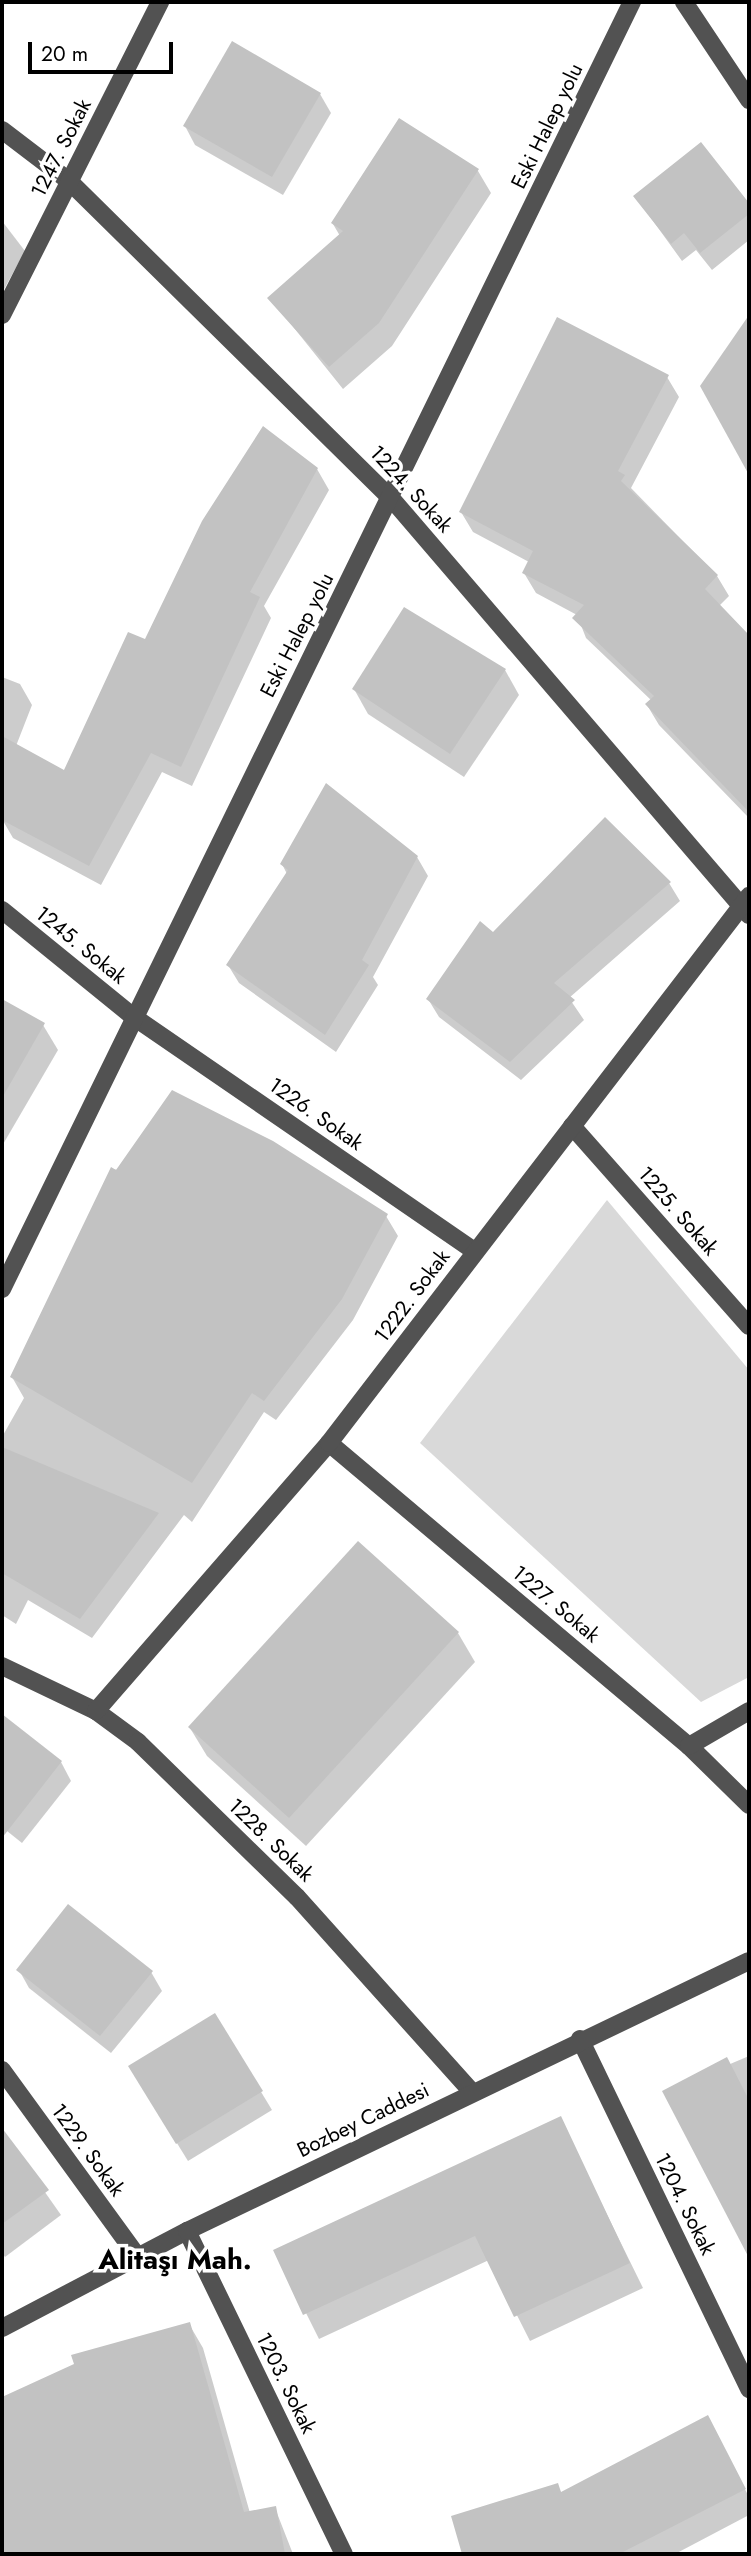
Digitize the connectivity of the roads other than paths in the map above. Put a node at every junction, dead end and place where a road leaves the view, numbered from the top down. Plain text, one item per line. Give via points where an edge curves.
1 (160, 2) edge
2 (632, 2) edge
3 (684, 2) edge
4 (749, 100) edge
5 (2, 130) edge
6 (69, 181) junction
7 (2, 315) edge
8 (391, 498) junction
9 (746, 905) edge
10 (2, 911) edge
11 (131, 1015) junction
12 (572, 1126) junction
13 (474, 1251) junction
14 (2, 1289) edge
15 (749, 1326) edge
16 (329, 1443) junction
17 (2, 1667) edge
18 (96, 1711) junction
19 (749, 1711) edge
20 (689, 1746) junction
21 (749, 1805) edge
22 (749, 1961) edge
23 (580, 2039) junction
24 (2, 2070) edge
25 (472, 2092) junction
26 (187, 2231) junction
27 (138, 2257) junction
28 (2, 2328) edge
29 (749, 2389) edge
30 (344, 2554) edge

1 - 6 street, 1247. Sokak
2 - 8 street, Eski Halep yolu
3 - 4 street
5 - 6 street, 1224. Sokak
6 - 7 street, 1247. Sokak
6 - 8 street, 1224. Sokak
8 - 9 street, 1224. Sokak
8 - 11 street, Eski Halep yolu
9 - 12 street, 1222. Sokak
10 - 11 street, 1245. Sokak
11 - 13 street, 1226. Sokak
11 - 14 street, Eski Halep yolu
12 - 13 street, 1222. Sokak
12 - 15 street, 1225. Sokak
13 - 16 street, 1222. Sokak
16 - 18 street, 1222. Sokak
16 - 20 street, 1227. Sokak
17 - 18 street, 1228. Sokak
18 - 25 street, 1228. Sokak via 138,1742 296,1897
19 - 20 street
20 - 21 street, 1227. Sokak
22 - 23 street, Bozbey Caddesi
23 - 25 street, Bozbey Caddesi
23 - 29 street, 1204. Sokak
24 - 27 street, 1229. Sokak
25 - 26 street, Bozbey Caddesi
26 - 27 street, Bozbey Caddesi
26 - 30 street, 1203. Sokak
27 - 28 street, Bozbey Caddesi

